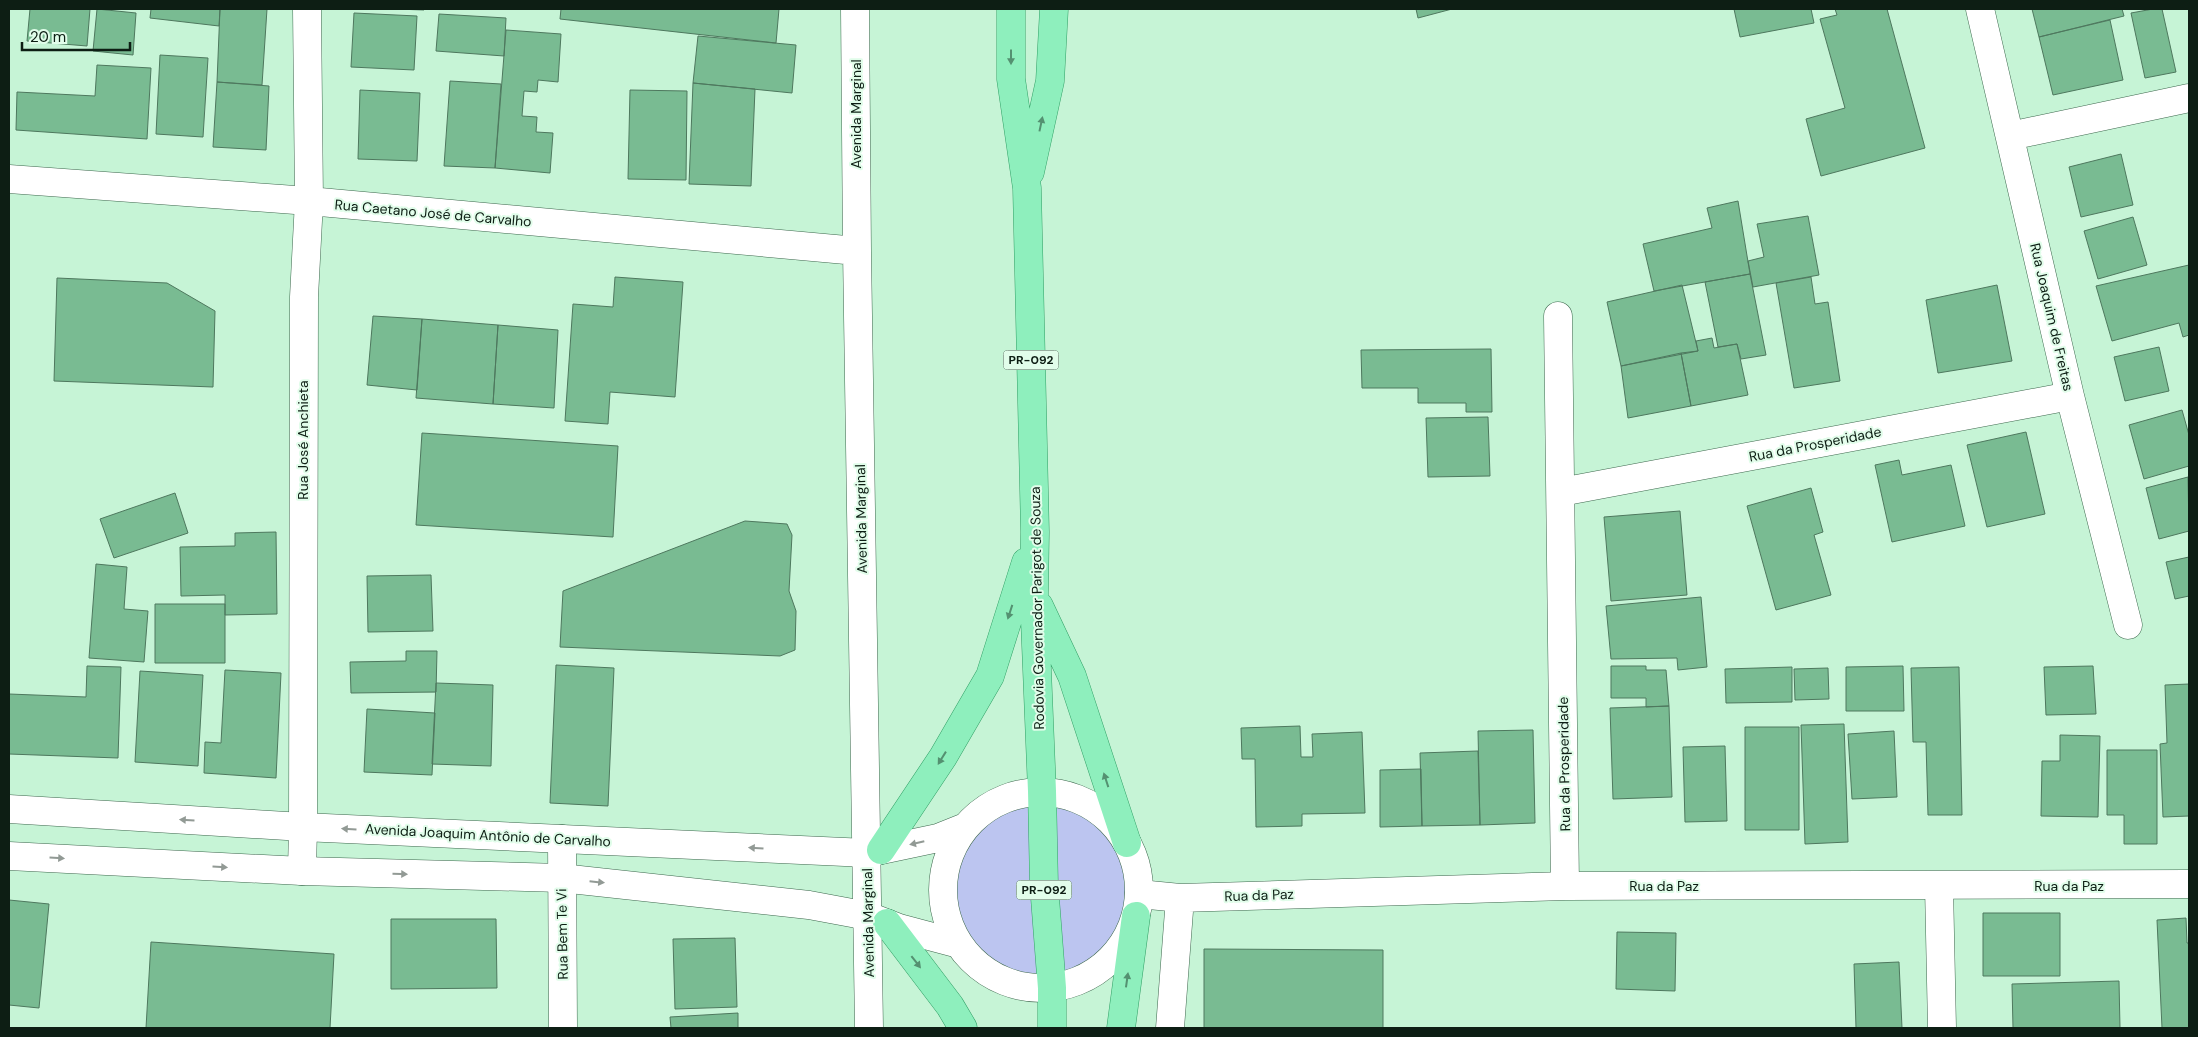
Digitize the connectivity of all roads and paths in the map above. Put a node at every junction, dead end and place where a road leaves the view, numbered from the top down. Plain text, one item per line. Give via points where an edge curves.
1 (307, 9) edge
2 (855, 9) edge
3 (1011, 9) edge
4 (1054, 9) edge
5 (1980, 9) edge
6 (2189, 98) edge
7 (2010, 136) junction
8 (9, 179) edge
9 (1027, 188) junction
10 (309, 201) junction
11 (856, 251) junction
12 (1558, 316) dead end
13 (2070, 396) junction
14 (1561, 492) junction
15 (1035, 532) junction
16 (1034, 596) junction
17 (2128, 625) dead end
18 (1042, 791) junction
19 (9, 809) edge
20 (304, 827) junction
21 (963, 828) junction
22 (562, 839) junction
23 (1127, 843) junction
24 (874, 852) junction
25 (9, 856) edge
26 (302, 871) junction
27 (561, 878) junction
28 (2189, 884) edge
29 (1565, 886) junction
30 (1939, 886) junction
31 (1180, 898) junction
32 (1138, 905) junction
33 (877, 920) junction
34 (959, 944) junction
35 (1052, 988) junction
36 (563, 1028) edge
37 (869, 1028) edge
38 (963, 1028) edge
39 (1052, 1028) edge
40 (1121, 1028) edge
41 (1170, 1028) edge
42 (1942, 1028) edge

1 - 10 street, Rua José Anchieta
2 - 11 street, Avenida Marginal
3 -> 9 main road, Rodovia Governador Parigot de Souza / PR-092 via 1011,78
9 -> 4 main road, Rodovia Governador Parigot de Souza / PR-092 via 1050,81
5 - 7 street, Rua Joaquim de Freitas
6 - 7 street
7 - 13 street, Rua Joaquim de Freitas
8 - 10 street, Rua Caetano José de Carvalho
9 - 15 main road, Rodovia Governador Parigot de Souza / PR-092
10 - 11 street, Rua Caetano José de Carvalho
10 - 20 street, Rua José Anchieta via 304,307
11 - 24 street, Avenida Marginal
12 - 14 street, Rua da Prosperidade
13 - 14 street, Rua da Prosperidade
13 - 17 street, Rua Joaquim de Freitas
14 - 29 street, Rua da Prosperidade
15 - 16 main road, Rodovia Governador Parigot de Souza / PR-092
15 -> 24 main road via 990,676 943,757
16 - 18 main road, Rodovia Governador Parigot de Souza / PR-092
23 -> 16 main road via 1072,676
18 - 21 street via 999,800
18 - 23 street via 1076,798 1105,816
18 - 35 main road, Rodovia Governador Parigot de Souza / PR-092 via 1044,885
20 -> 19 street, Avenida Joaquim Antônio de Carvalho
22 -> 20 street, Avenida Joaquim Antônio de Carvalho
20 - 26 street, Rua José Anchieta
21 -> 24 street, Avenida Joaquim Antônio de Carvalho via 938,838
21 - 34 street via 948,855 942,885 946,916
24 -> 22 street, Avenida Joaquim Antônio de Carvalho
22 - 27 street, Rua Bem Te Vi
23 - 32 street via 1137,868
24 - 33 street, Avenida Marginal
25 -> 26 street
26 -> 27 street
27 -> 33 street via 809,905
27 - 36 street, Rua Bem Te Vi
28 - 30 street, Rua da Paz
29 - 30 street, Rua da Paz
29 - 31 street, Rua da Paz
30 - 42 street
31 - 32 street, Rua da Paz
31 - 41 street
32 - 35 street via 1124,943 1105,965 1080,981
40 -> 32 main road
33 - 34 street
33 - 37 street, Avenida Marginal
33 -> 38 main road via 950,1006
34 - 35 street via 984,970 1000,978 1016,985
35 - 39 main road, Rodovia Governador Parigot de Souza / PR-092

